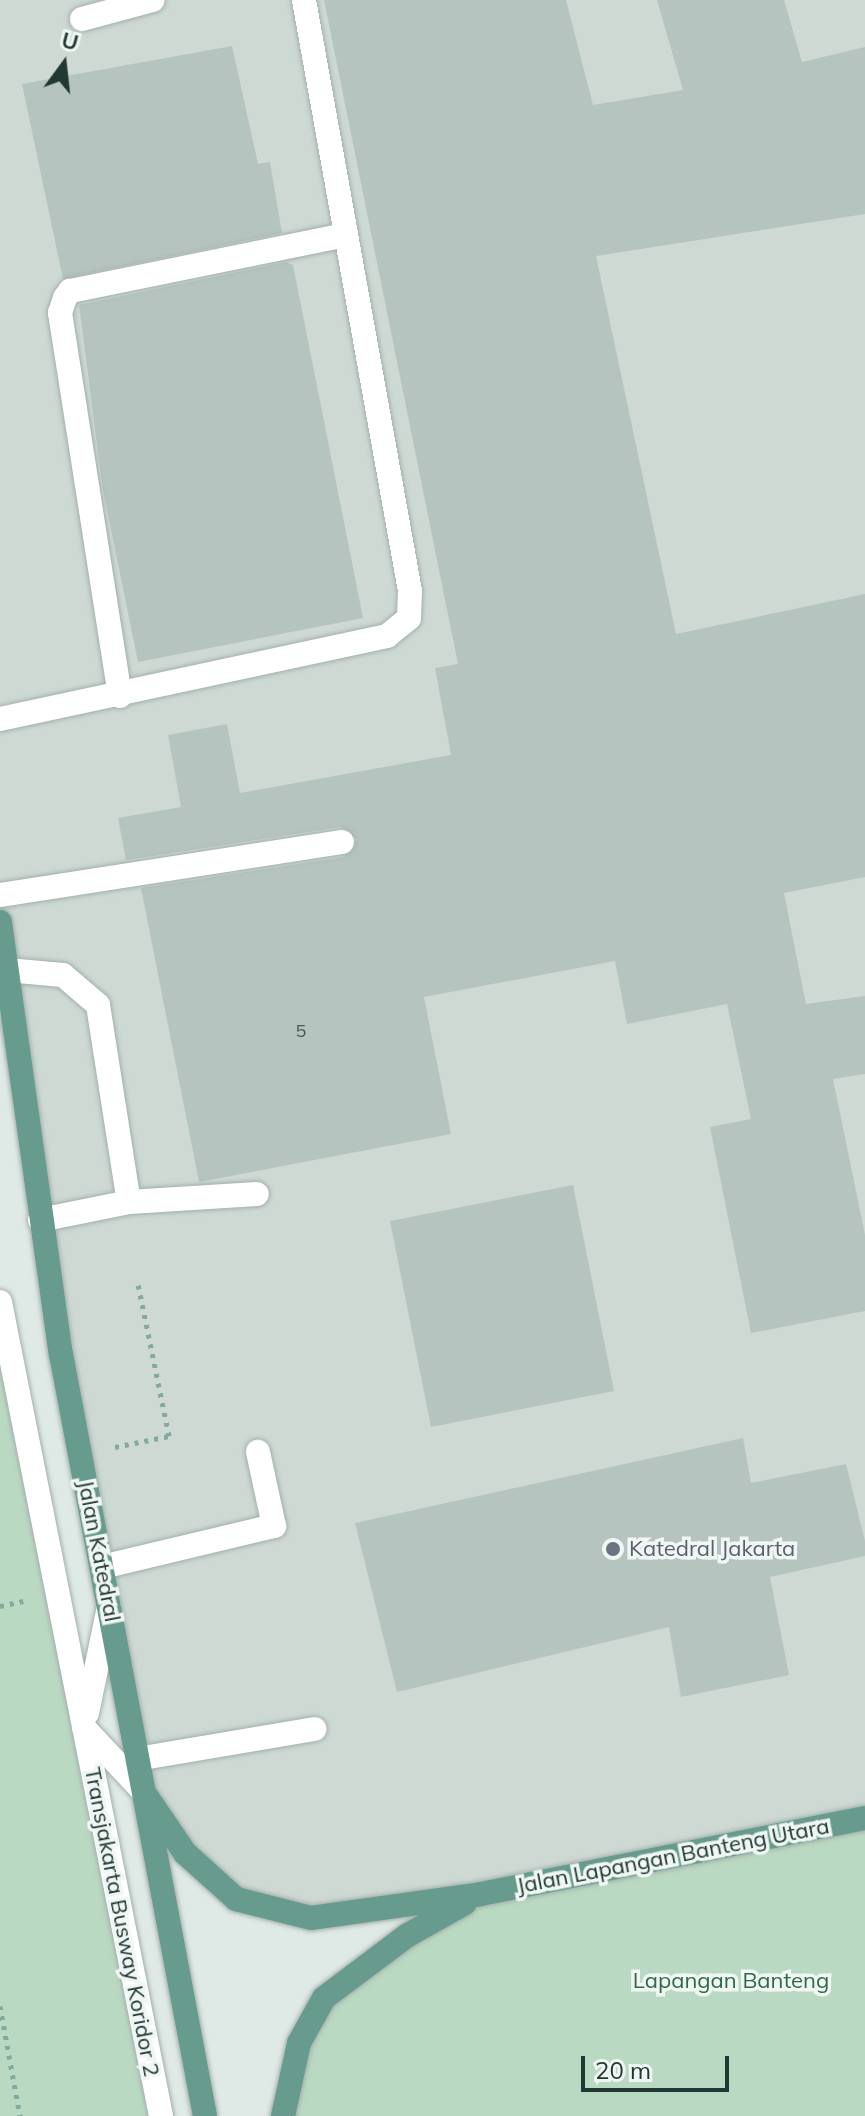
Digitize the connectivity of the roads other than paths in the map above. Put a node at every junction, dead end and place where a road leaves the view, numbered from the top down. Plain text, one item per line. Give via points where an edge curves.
1 (153, 0) edge
2 (304, 0) edge
3 (82, 19) dead end
4 (341, 236) junction
5 (120, 696) junction
6 (0, 719) edge
7 (342, 842) dead end
8 (0, 895) edge
9 (0, 922) edge
10 (7, 970) junction
11 (257, 1194) dead end
12 (129, 1202) junction
13 (40, 1220) junction
14 (0, 1302) edge
15 (258, 1452) dead end
16 (102, 1567) junction
17 (109, 1607) junction
18 (84, 1728) junction
19 (314, 1729) dead end
20 (137, 1759) junction
21 (142, 1790) junction
22 (865, 1818) edge
23 (481, 1894) junction
24 (161, 2116) edge
25 (205, 2116) edge
26 (283, 2116) edge

1 - 3 lane
2 - 4 lane
4 - 5 lane via 70,291 65,298 60,313
4 - 5 lane via 410,591 409,618 387,636
5 - 6 lane
7 - 8 lane
9 - 10 main road, Jalan Katedral
10 - 12 lane via 63,975 98,1005
10 - 13 main road, Jalan Katedral
11 - 12 lane
12 - 13 lane
13 - 16 main road, Jalan Katedral
14 - 18 lane, Transjakarta Busway Koridor 2
15 - 16 lane via 274,1526
16 - 17 main road, Jalan Katedral
17 - 18 lane
17 - 20 main road, Jalan Katedral
18 - 21 lane
18 - 24 lane, Transjakarta Busway Koridor 2
19 - 20 lane
20 - 21 main road, Jalan Katedral
21 - 23 main road, Jalan Katedral via 185,1853 236,1899 311,1918
21 - 25 main road
22 - 23 main road, Jalan Lapangan Banteng Utara
23 - 26 main road via 408,1935 324,1998 299,2043

